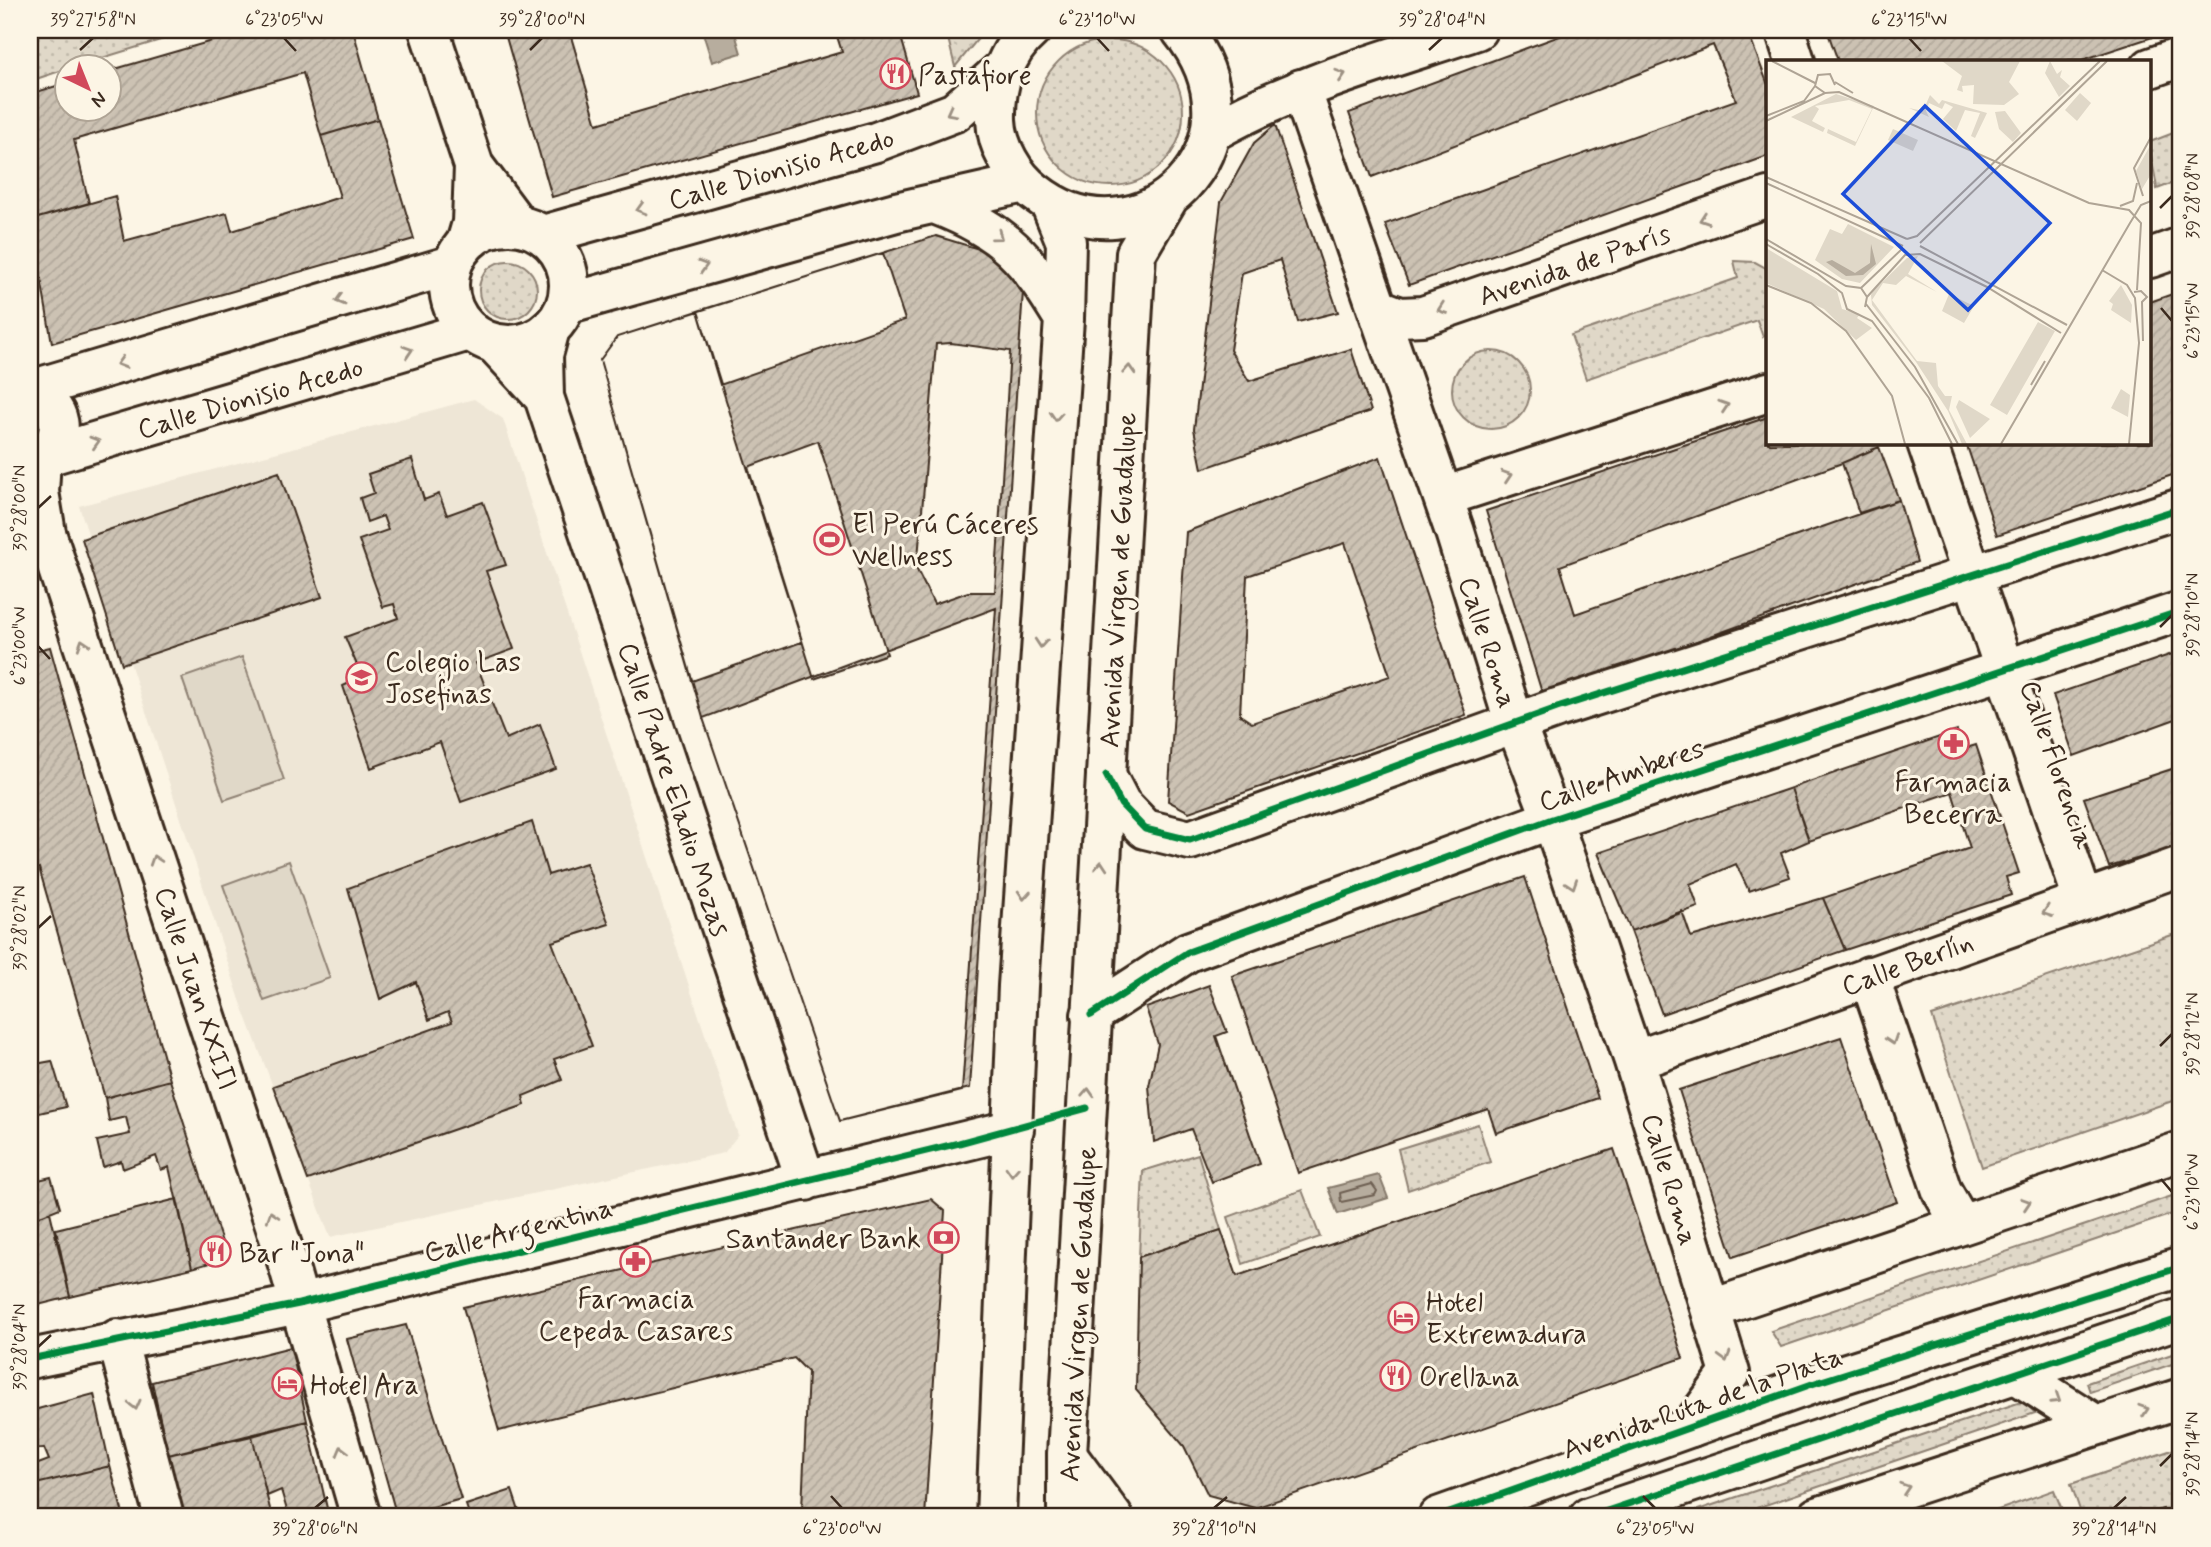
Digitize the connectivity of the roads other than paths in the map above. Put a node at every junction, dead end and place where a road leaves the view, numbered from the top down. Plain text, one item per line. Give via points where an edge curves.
1 (429, 30) edge
2 (1031, 30) edge
3 (1181, 30) edge
4 (1477, 30) edge
5 (1785, 30) edge
6 (2181, 57) edge
7 (1795, 60) edge
8 (2152, 67) edge
9 (1003, 69) junction
10 (1301, 89) junction
11 (1212, 132) junction
12 (474, 166) junction
13 (1037, 194) junction
14 (1169, 197) junction
15 (1766, 198) edge
16 (937, 205) junction
17 (530, 230) junction
18 (2181, 247) edge
19 (459, 252) junction
20 (2152, 257) edge
21 (1378, 309) junction
22 (558, 317) junction
23 (1064, 319) junction
24 (482, 337) junction
25 (30, 391) edge
26 (1766, 393) edge
27 (544, 397) junction
28 (1927, 444) edge
29 (33, 458) edge
30 (1443, 497) junction
31 (2181, 508) edge
32 (1973, 574) junction
33 (2181, 611) edge
34 (2003, 669) junction
35 (1516, 724) junction
36 (1106, 775) junction
37 (1552, 819) junction
38 (2181, 866) edge
39 (2084, 899) junction
40 (1869, 976) junction
41 (1091, 1015) junction
42 (1634, 1061) junction
43 (1014, 1129) junction
44 (2181, 1152) edge
45 (806, 1181) junction
46 (1961, 1224) junction
47 (2181, 1267) edge
48 (299, 1304) junction
49 (1712, 1309) junction
50 (2181, 1318) edge
51 (117, 1339) junction
52 (30, 1359) edge
53 (2016, 1374) junction
54 (2181, 1398) edge
55 (2096, 1425) junction
56 (1691, 1427) junction
57 (1067, 1455) junction
58 (164, 1517) edge
59 (360, 1517) edge
60 (996, 1517) edge
61 (1067, 1517) edge
62 (1113, 1517) edge
63 (1438, 1517) edge
64 (1589, 1517) edge
65 (1817, 1517) edge

1 - 12 street
2 - 9 street
3 - 11 street via 1206,66 1214,99
10 -> 4 street
5 - 7 street
6 - 8 street
9 - 13 street via 996,98 997,129 1007,158
9 -> 17 street, Calle Dionisio Acedo via 956,112 876,142
10 - 11 street
10 - 21 street, Calle Roma
11 - 14 street via 1203,157
12 - 17 street
12 - 19 street via 472,223
13 - 14 street via 1080,215 1111,218 1141,212
13 - 16 street
13 - 23 street via 1066,242
36 -> 14 street, Avenida Virgen de Guadalupe via 1136,253
15 -> 21 street, Avenida de París via 1423,316 1400,317
22 -> 16 street via 896,212
16 -> 23 street via 977,221 1016,250
17 - 19 street via 500,225 482,230
17 - 22 street via 557,248 566,265 569,285
18 - 20 street
19 - 24 street via 448,282 450,300 457,317
19 -> 25 street
21 - 30 street, Calle Roma
22 - 24 street via 533,340 515,345
22 - 27 street, Calle Padre Eladio Mozas via 543,355
23 -> 43 street via 1018,986
24 - 27 street, Calle Padre Eladio Mozas
29 -> 24 street, Calle Dionisio Acedo
25 - 29 street, Calle Juan XXIII via 51,406 59,424 54,445
30 -> 26 street
27 - 45 street, Calle Padre Eladio Mozas
28 - 32 street, Calle Florencia
48 -> 29 street, Calle Juan XXIII via 46,533
30 - 35 street, Calle Roma
31 - 32 street
32 - 34 street, Calle Florencia
32 - 35 street
33 - 34 street, Calle Amberes
34 - 37 street, Calle Amberes
34 - 39 street, Calle Florencia
35 - 36 street via 1190,840 1145,829 1121,804
35 - 37 street, Calle Roma
41 -> 36 street, Avenida Virgen de Guadalupe
37 - 41 street, Calle Amberes via 1188,952
37 -> 42 street, Calle Roma
38 - 39 street, Calle Berlín
39 -> 40 street, Calle Berlín
40 - 42 street, Calle Berlín
40 -> 46 street via 1942,1191
57 -> 41 street, Avenida Virgen de Guadalupe
42 - 49 street, Calle Roma
43 - 45 street, Calle Argentina
43 -> 60 street
46 -> 44 street
45 - 48 street, Calle Argentina
46 - 49 street
47 - 56 street, Avenida Ruta de la Plata
48 - 51 street, Calle Argentina
59 -> 48 street, Calle Juan XXIII
49 -> 56 street, Calle Roma via 1730,1373
50 - 53 street
51 - 52 street, Calle Argentina
51 -> 58 street
53 -> 55 street
53 - 64 street
55 -> 54 street
65 -> 55 street
56 - 63 street, Avenida Ruta de la Plata
57 - 61 street, Avenida Virgen de Guadalupe
57 - 62 street

